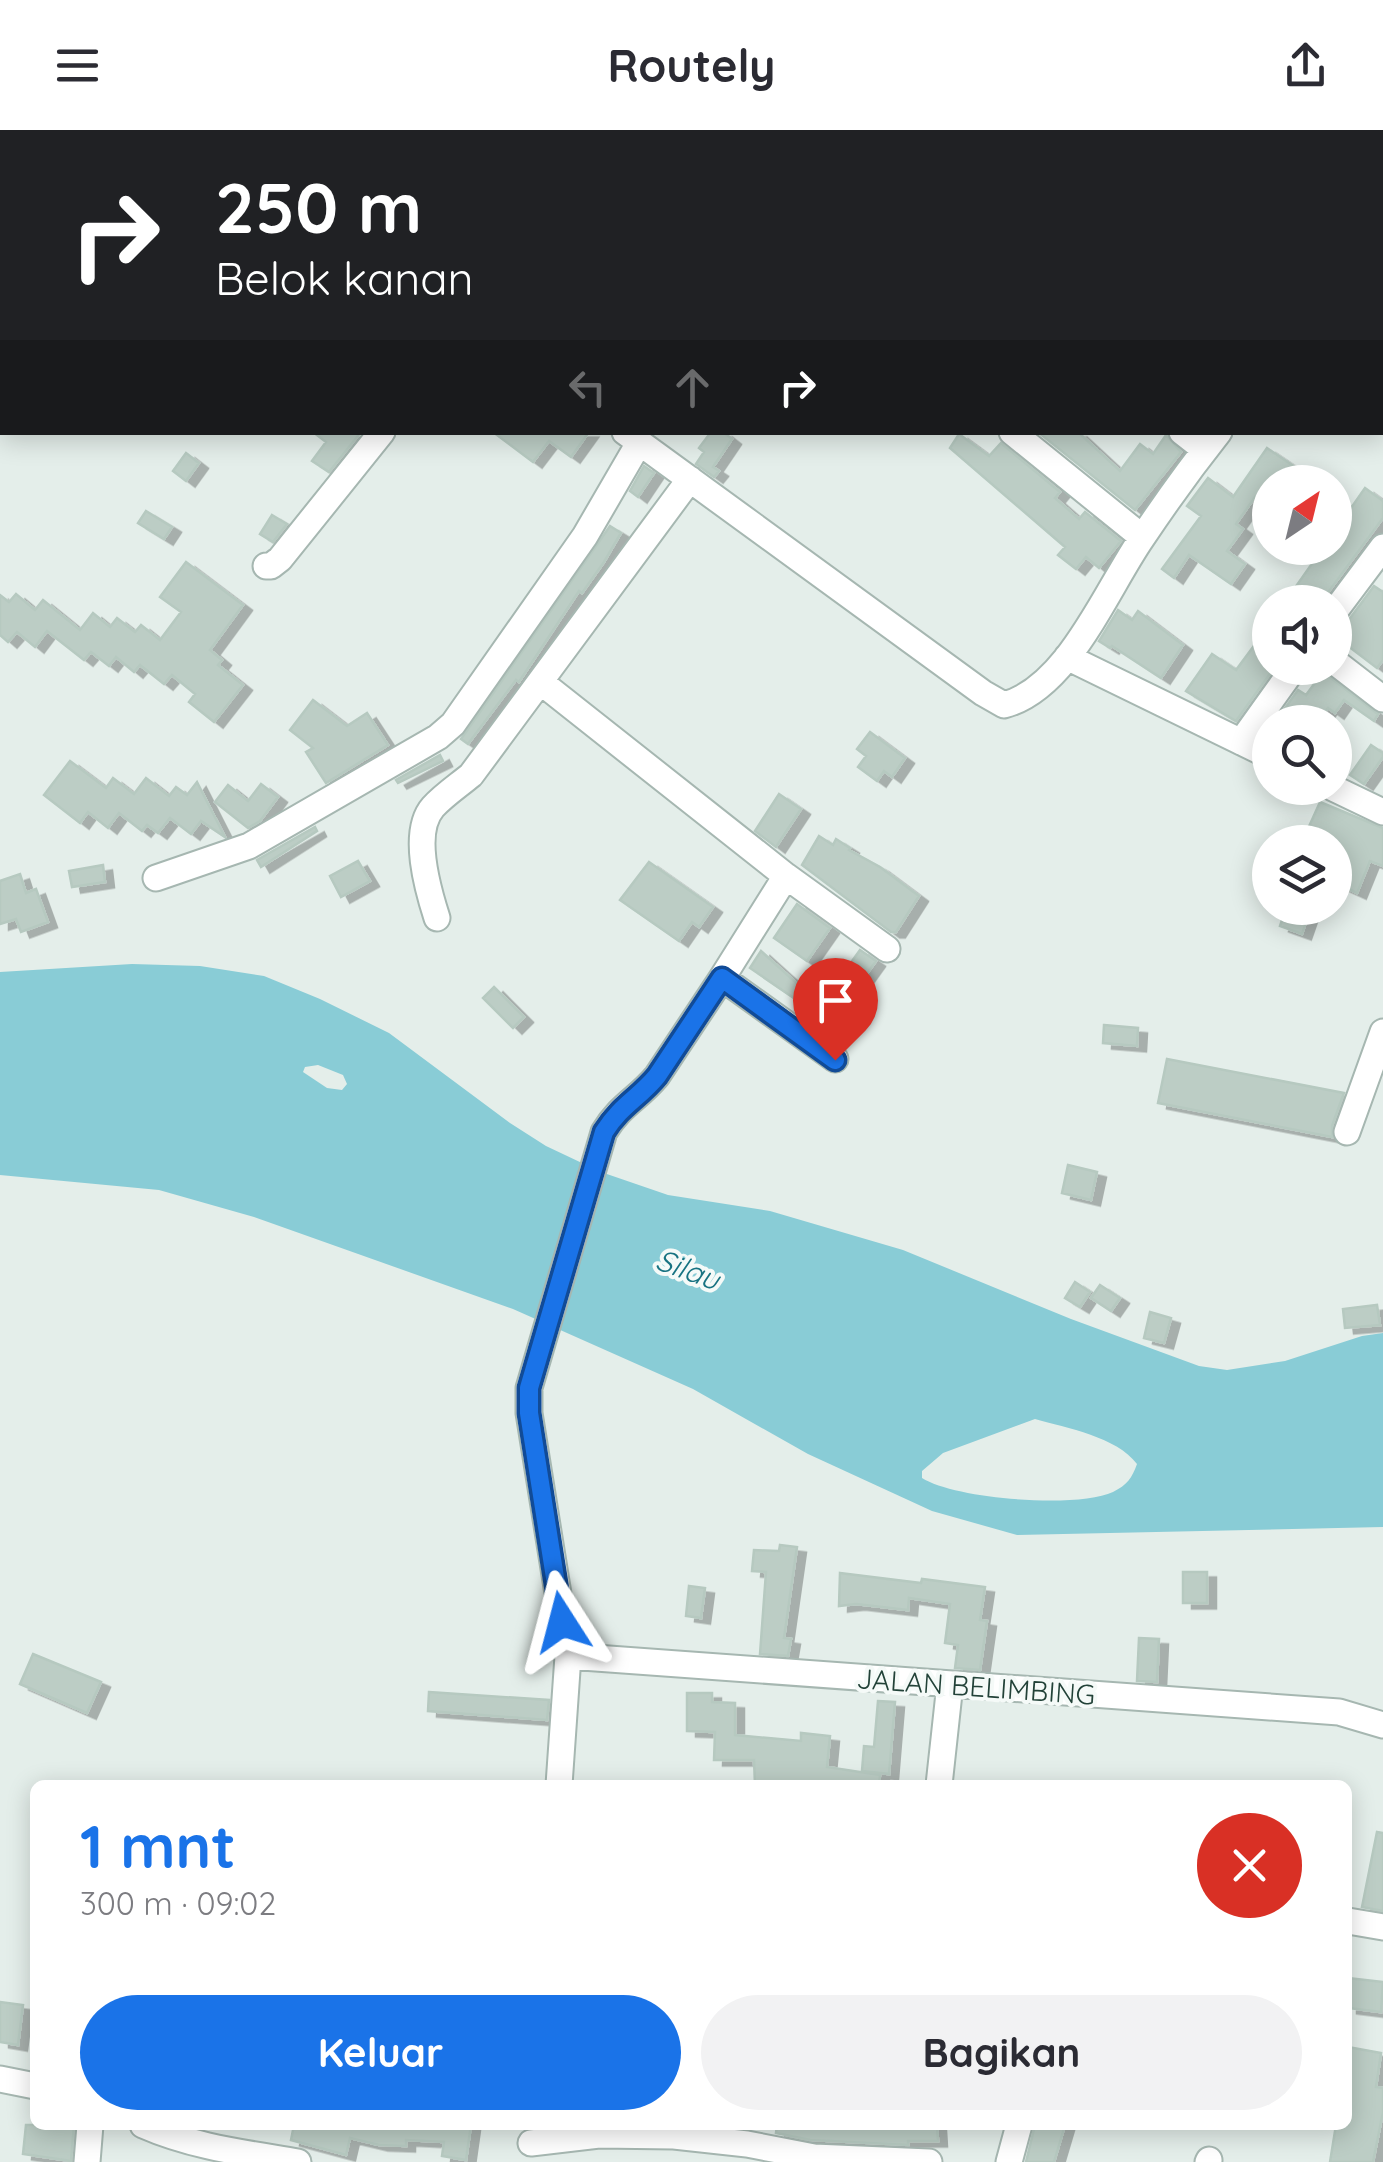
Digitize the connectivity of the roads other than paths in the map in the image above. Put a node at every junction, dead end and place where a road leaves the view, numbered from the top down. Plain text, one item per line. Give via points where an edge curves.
1 (380, 435) edge
2 (1016, 435) edge
3 (645, 440) edge
4 (1212, 441) edge
5 (690, 478) junction
6 (1142, 537) junction
7 (1381, 555) edge
8 (266, 566) dead end
9 (1352, 591) edge
10 (1067, 658) junction
11 (1352, 675) edge
12 (542, 683) junction
13 (1282, 685) edge
14 (1383, 699) edge
15 (1240, 742) junction
16 (1252, 748) edge
17 (1352, 797) edge
18 (1383, 812) edge
19 (786, 876) junction
20 (156, 878) dead end
21 (437, 918) dead end
22 (886, 949) dead end
23 (722, 978) junction
24 (1383, 1032) edge
25 (835, 1060) dead end
26 (1347, 1132) dead end
27 (568, 1656) junction
28 (950, 1684) junction
29 (1383, 1724) edge
30 (559, 1780) edge
31 (940, 1780) edge
32 (1352, 1922) edge
33 (1383, 1927) edge
34 (0, 2080) edge
35 (30, 2085) edge
36 (89, 2130) edge
37 (158, 2130) edge
38 (1019, 2130) edge
39 (531, 2143) edge
40 (86, 2162) edge
41 (298, 2162) edge
42 (929, 2162) edge
43 (1009, 2162) edge

1 - 8 street via 280,559
2 - 6 street
3 - 5 street
3 - 20 street via 453,724 248,846
4 - 6 street
5 - 10 street via 1004,705 1024,700
5 - 12 street
6 - 10 street
7 - 9 street
10 - 15 street
11 - 14 street
12 - 19 street
12 - 21 street via 471,775 424,822 426,886
13 - 15 street
15 - 16 street
17 - 18 street
19 - 22 street
19 - 23 street
23 - 25 street
23 - 27 street via 648,1088 625,1103 604,1132 529,1388
24 - 26 street
27 - 28 street, JALAN BELIMBING
27 - 30 street
28 - 29 street, JALAN BELIMBING via 1339,1712
28 - 31 street
32 - 33 street
34 - 35 street
36 - 40 street
37 - 41 street via 214,2148
38 - 43 street
39 - 42 street via 674,2136 851,2160

